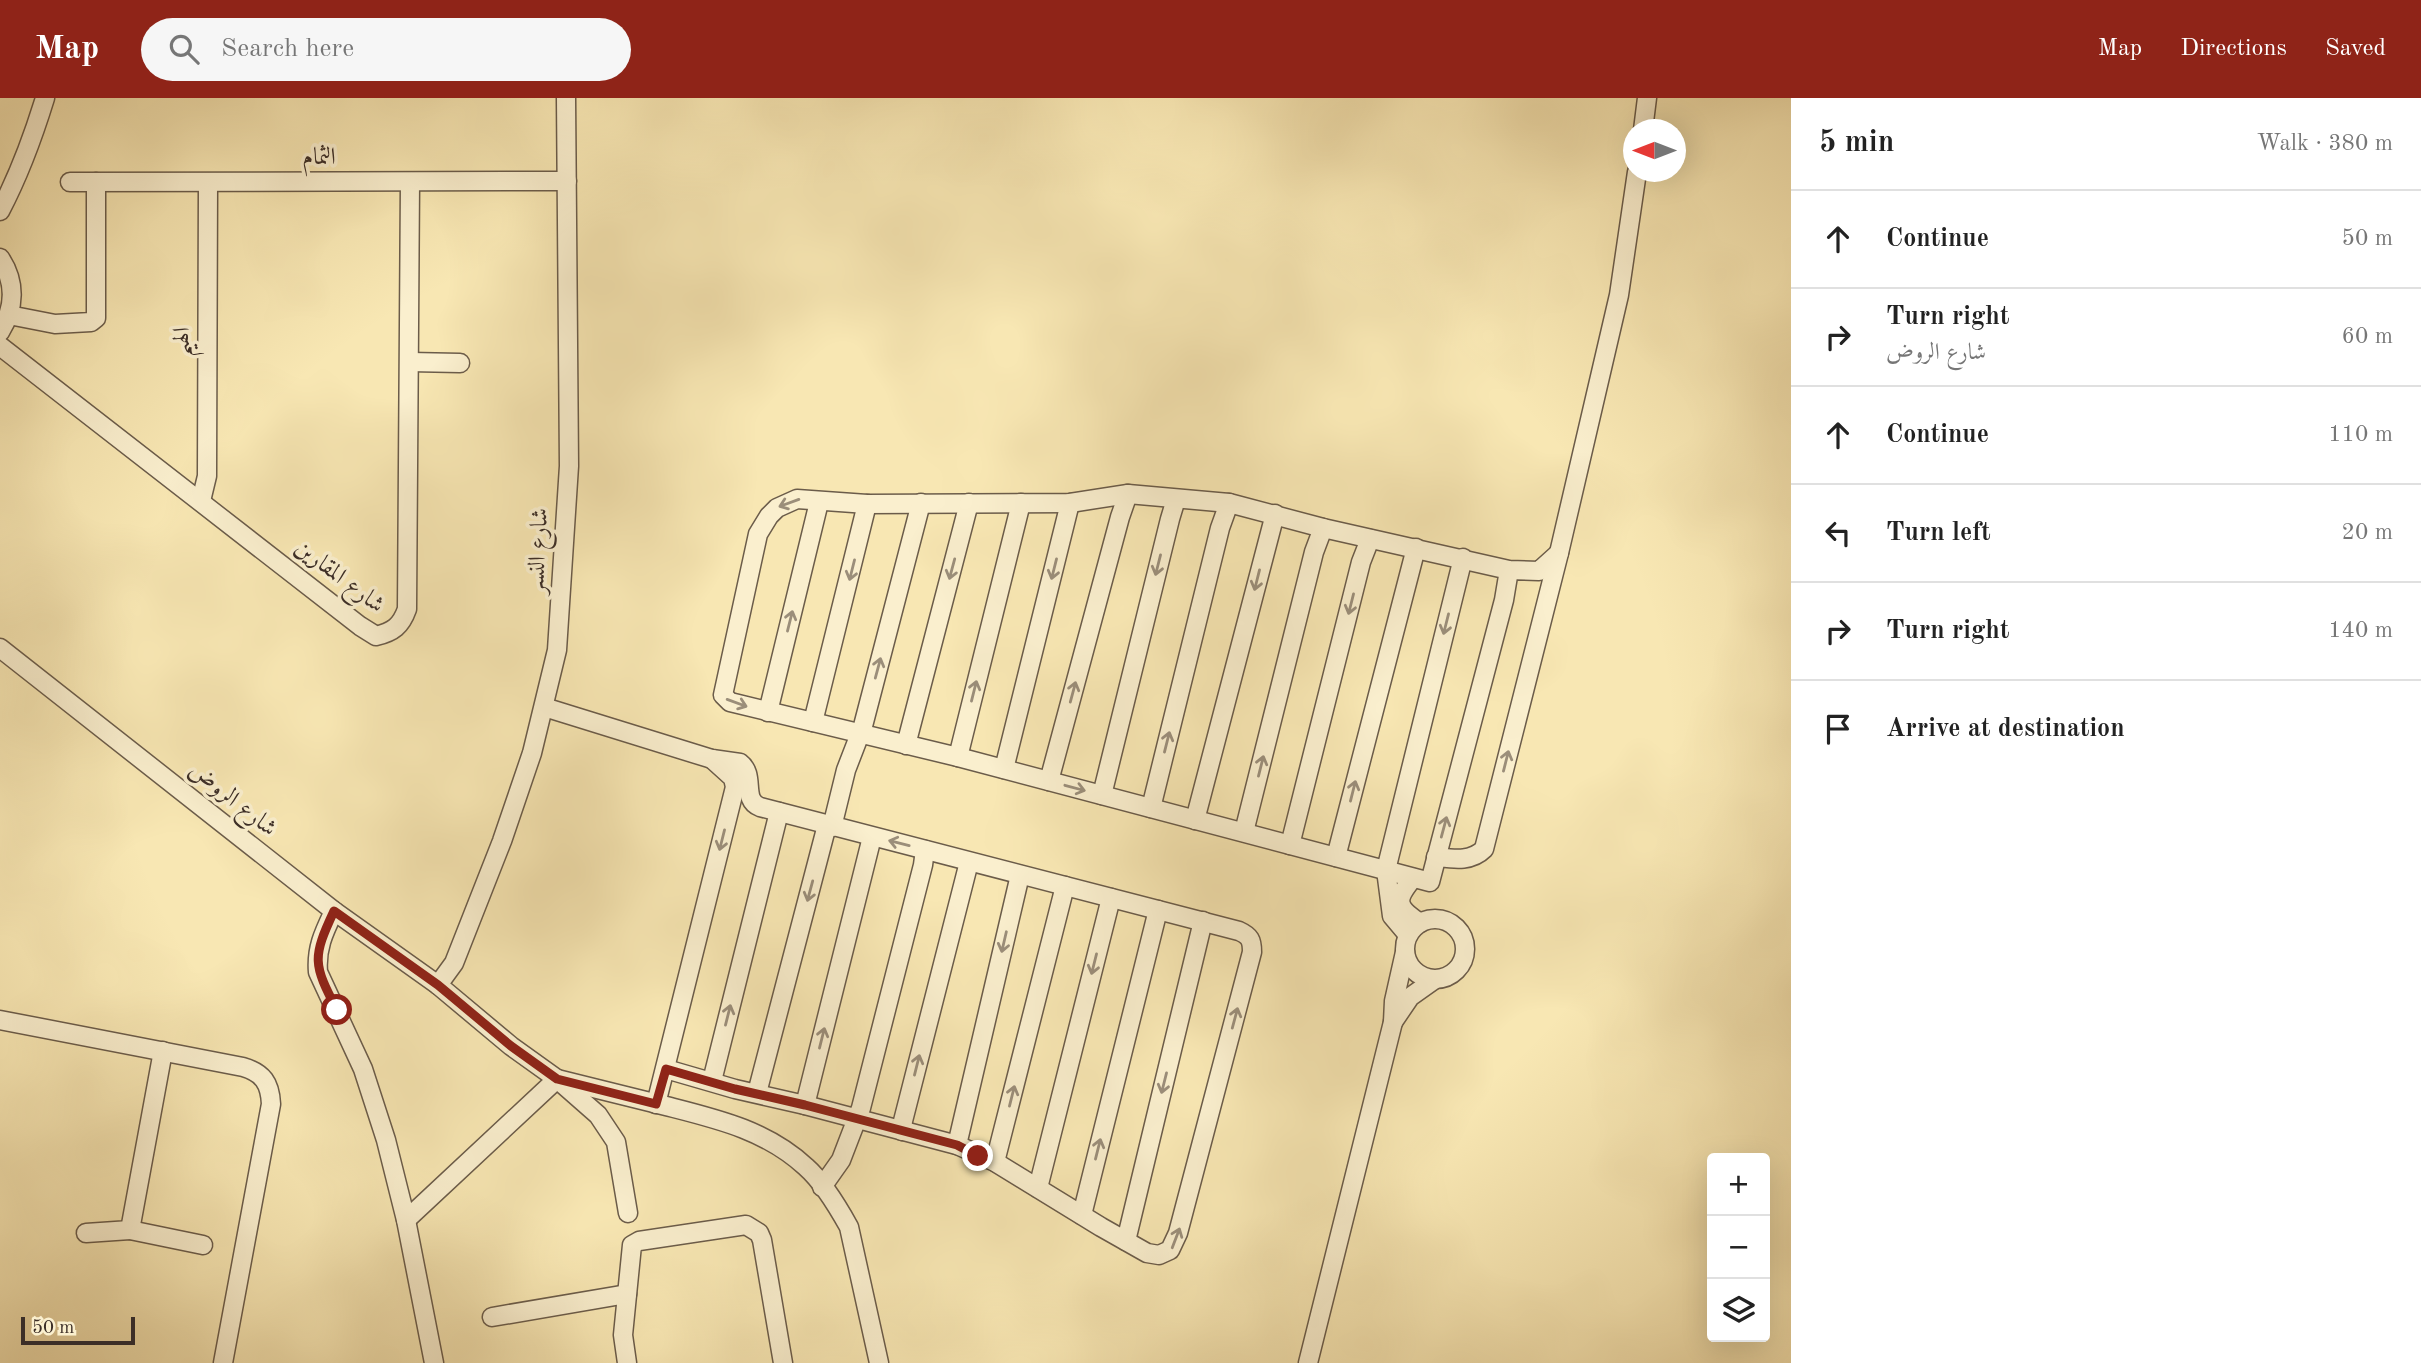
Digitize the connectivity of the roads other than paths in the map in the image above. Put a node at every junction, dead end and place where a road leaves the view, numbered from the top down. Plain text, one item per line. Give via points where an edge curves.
1 (45, 98) edge
2 (566, 98) edge
3 (1647, 98) edge
4 (1644, 119) edge
5 (567, 181) junction
6 (70, 182) dead end
7 (96, 182) junction
8 (410, 182) junction
9 (1636, 182) edge
10 (208, 183) junction
11 (0, 211) edge
12 (0, 258) edge
13 (9, 315) junction
14 (0, 332) edge
15 (0, 346) edge
16 (410, 362) junction
17 (460, 363) dead end
18 (1128, 494) junction
19 (1176, 499) junction
20 (201, 501) junction
21 (820, 502) junction
22 (921, 503) junction
23 (969, 503) junction
24 (1021, 503) junction
25 (1070, 503) junction
26 (1230, 503) junction
27 (867, 504) junction
28 (1275, 514) junction
29 (1323, 528) junction
30 (1370, 539) junction
31 (1416, 548) junction
32 (1559, 553) junction
33 (1463, 558) junction
34 (1509, 570) junction
35 (0, 648) edge
36 (544, 707) junction
37 (768, 712) junction
38 (813, 722) junction
39 (837, 729) junction
40 (860, 734) junction
41 (906, 745) junction
42 (958, 757) junction
43 (712, 760) junction
44 (1004, 769) junction
45 (1049, 781) junction
46 (1102, 795) junction
47 (732, 800) junction
48 (753, 805) junction
49 (1150, 808) junction
50 (779, 812) junction
51 (1195, 820) junction
52 (827, 825) junction
53 (1244, 832) junction
54 (872, 836) junction
55 (1290, 845) junction
56 (925, 850) junction
57 (1336, 857) junction
58 (1436, 857) junction
59 (969, 862) junction
60 (1386, 870) junction
61 (1020, 875) junction
62 (1413, 877) junction
63 (1065, 886) junction
64 (1111, 898) junction
65 (1158, 910) junction
66 (334, 911) junction
67 (1203, 922) junction
68 (1411, 936) junction
69 (1433, 980) junction
70 (438, 985) junction
71 (0, 1020) edge
72 (1393, 1022) junction
73 (163, 1051) junction
74 (666, 1069) junction
75 (557, 1079) junction
76 (712, 1081) junction
77 (757, 1093) junction
78 (656, 1104) junction
79 (805, 1105) junction
80 (857, 1120) junction
81 (902, 1131) junction
82 (957, 1145) junction
83 (995, 1162) junction
84 (822, 1186) junction
85 (1038, 1188) junction
86 (1082, 1215) junction
87 (406, 1220) junction
88 (630, 1229) junction
89 (130, 1230) junction
90 (86, 1233) dead end
91 (1126, 1241) junction
92 (203, 1245) dead end
93 (626, 1294) junction
94 (492, 1317) dead end
95 (223, 1363) edge
96 (434, 1363) edge
97 (627, 1363) edge
98 (783, 1363) edge
99 (878, 1363) edge
100 (1308, 1363) edge

1 - 11 street
2 - 5 street, شارع النسر
3 - 4 street
5 - 8 street, الثمام
5 - 36 street, شارع النسر via 569,466 558,649
6 - 7 street, الثمام
7 - 10 street, الثمام
7 - 13 street via 96,318 55,324
8 - 10 street, الثمام
8 - 16 street, شارع المقارين
9 - 32 street via 1619,295
10 - 20 street, الهيم via 207,476
12 - 13 street via 11,284
13 - 14 street
15 - 20 street, شارع المقارين
16 - 17 street
16 - 20 street, شارع المقارين via 407,609 402,624 376,636
18 - 19 street
18 - 25 street
45 -> 18 street
19 - 26 street
19 -> 46 street
21 - 27 street
37 -> 21 street
21 -> 37 street via 787,502 769,516 758,534 723,695 730,702
22 - 23 street
22 - 27 street
40 -> 22 street
23 - 24 street
23 -> 41 street
24 - 25 street
42 -> 24 street
25 -> 44 street
26 - 28 street
49 -> 26 street
27 -> 38 street
28 - 29 street
28 -> 51 street
29 - 30 street
53 -> 29 street
30 - 31 street
30 -> 55 street
31 - 33 street
57 -> 31 street
32 - 34 street via 1539,572
58 -> 32 street via 1476,857 1484,849
33 - 34 street
33 -> 60 street
58 -> 34 street
35 - 66 street, شارع الروض
36 - 43 street
36 - 70 street, شارع النسر via 502,841 454,963
37 - 38 street
38 - 39 street
39 - 40 street
39 - 52 street via 840,754
40 - 41 street
40 - 52 street
41 - 42 street
42 - 44 street
43 - 47 street via 733,778
43 - 48 street via 746,767
44 - 45 street
45 -> 46 street
46 - 49 street
47 - 48 street
47 -> 74 street
48 - 50 street
49 - 51 street
50 - 52 street
76 -> 50 street
51 - 53 street
52 - 54 street
52 -> 77 street
53 - 55 street
56 -> 54 street
79 -> 54 street
55 - 57 street
56 - 59 street
56 - 80 street
57 - 60 street
58 - 62 street via 1430,882
59 - 61 street
81 -> 59 street
60 - 62 street
60 - 68 street via 1392,916
61 - 63 street
61 -> 82 street
62 - 68 street via 1400,894
63 - 64 street
83 -> 63 street
64 - 65 street
64 -> 85 street
65 - 67 street
86 -> 65 street
66 - 70 street, شارع الروض
66 - 87 street via 321,940 318,972 374,1100
67 -> 91 street
91 -> 67 street via 1153,1255 1174,1245 1252,952 1248,935
68 - 69 street via 1411,968
68 - 69 street via 1437,918 1459,930 1465,946 1462,963 1450,976
68 - 72 street
69 - 72 street via 1410,997
70 - 75 street, شارع الروض
71 - 73 street
72 - 100 street
73 - 89 street
73 - 95 street via 255,1070 270,1089 271,1104
74 - 76 street
74 - 78 street
75 - 78 street
75 - 87 street
75 - 88 street, شارع الروض via 598,1115 616,1142
76 - 77 street
77 - 79 street
78 - 84 street via 730,1123 770,1140 810,1169
79 - 80 street
80 - 81 street
80 - 84 street via 841,1160
81 - 82 street
82 - 83 street
83 - 85 street
84 - 99 street via 849,1227
85 - 86 street
86 - 91 street
87 - 96 street
88 - 93 street, شارع الروض
88 - 98 street via 639,1241 738,1225 753,1227 762,1240
89 - 90 street
89 - 92 street
93 - 94 street
93 - 97 street, شارع الروض via 623,1344

